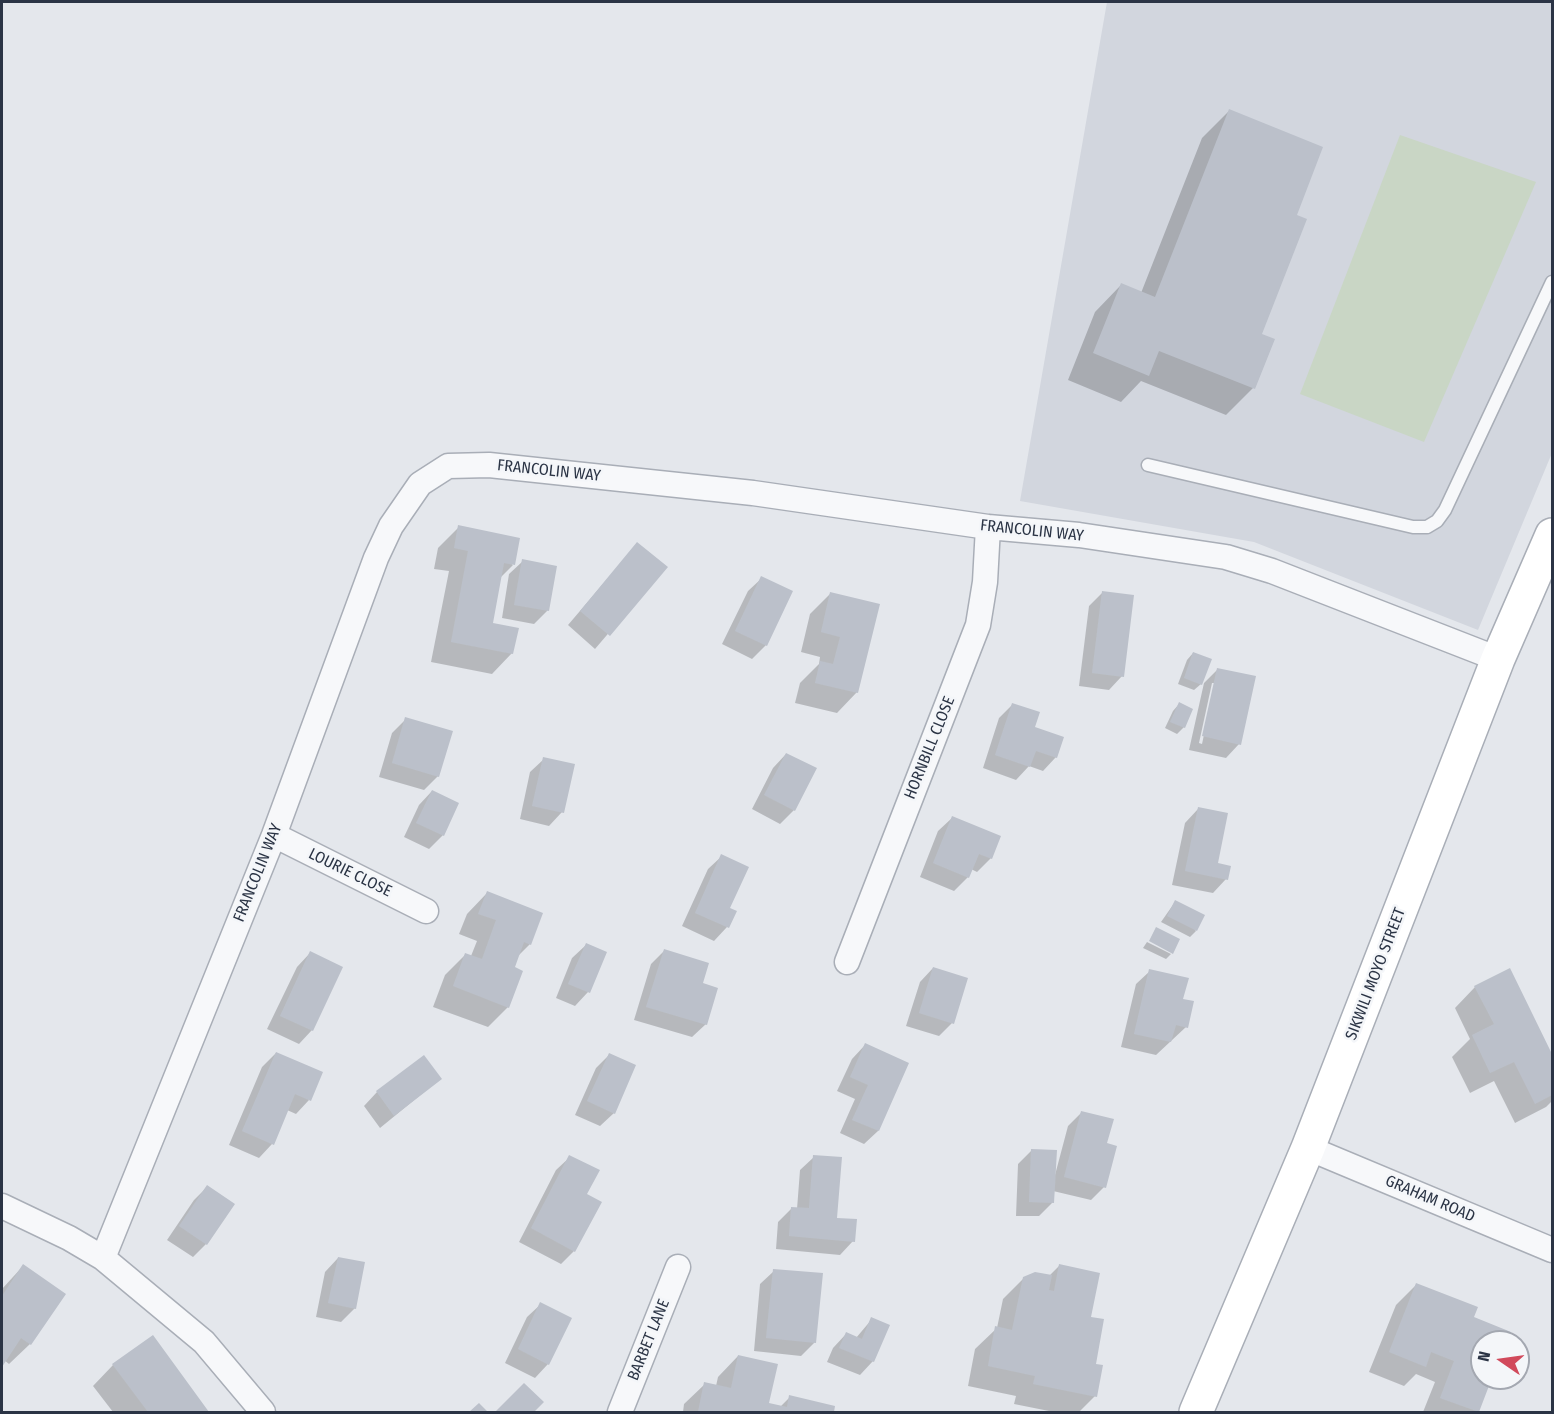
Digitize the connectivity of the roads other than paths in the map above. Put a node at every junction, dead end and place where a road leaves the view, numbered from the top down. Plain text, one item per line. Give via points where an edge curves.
1 (1552, 282) edge
2 (1148, 465) dead end
3 (988, 527) junction
4 (1552, 535) edge
5 (1498, 659) junction
6 (274, 835) junction
7 (426, 911) dead end
8 (847, 962) dead end
9 (1308, 1148) junction
10 (2, 1206) edge
11 (1552, 1250) edge
12 (103, 1258) junction
13 (678, 1267) dead end
14 (263, 1413) edge
15 (620, 1413) edge
16 (1196, 1413) edge

1 - 2 lane via 1445,510 1427,527 1413,527
3 - 5 street, FRANCOLIN WAY via 1079,535 1227,557
3 - 6 street, FRANCOLIN WAY via 717,489 489,465 448,466 420,484 376,558
3 - 8 street, HORNBILL CLOSE via 978,625
4 - 5 street, SIKWILI MOYO STREET
5 - 9 street, SIKWILI MOYO STREET
6 - 7 street, LOURIE CLOSE
6 - 12 street, FRANCOLIN WAY
9 - 11 street, GRAHAM ROAD
9 - 16 street, SIKWILI MOYO STREET
10 - 12 street
12 - 14 street via 204,1342
13 - 15 street, BARBET LANE

